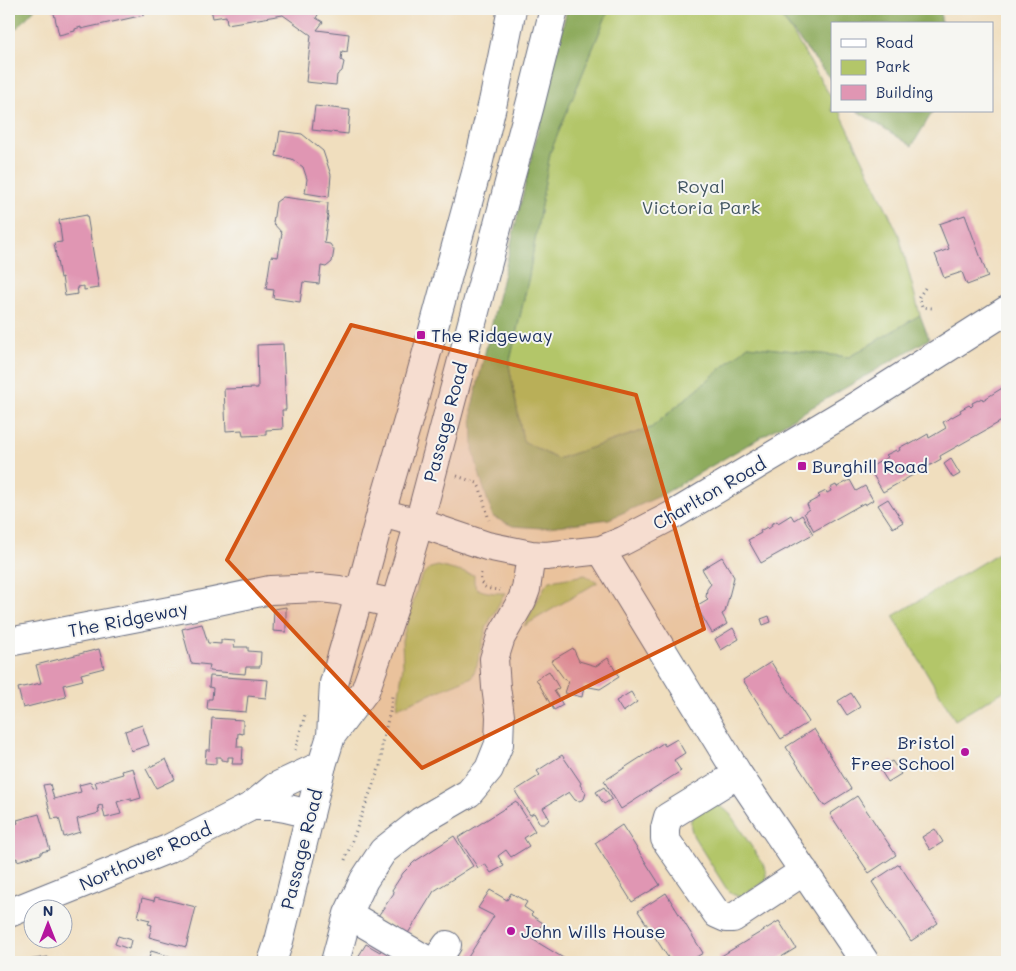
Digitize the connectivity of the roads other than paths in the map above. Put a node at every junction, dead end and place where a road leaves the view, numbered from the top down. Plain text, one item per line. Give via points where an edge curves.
1 (512, 9) edge
2 (554, 9) edge
3 (1007, 310) edge
4 (381, 513) junction
5 (419, 523) junction
6 (601, 550) junction
7 (531, 555) junction
8 (359, 596) junction
9 (395, 604) junction
10 (9, 642) edge
11 (331, 736) junction
12 (322, 765) junction
13 (738, 774) junction
14 (252, 806) junction
15 (310, 814) junction
16 (804, 871) junction
17 (9, 913) edge
18 (348, 914) junction
19 (437, 957) edge
20 (272, 962) edge
21 (335, 962) edge
22 (865, 962) edge

1 - 4 street, Passage Road via 476,173
2 - 5 street, Passage Road
3 - 6 street, Charlton Road via 856,406 673,515
4 - 5 street, Charlton Road
4 - 8 street, Passage Road
5 - 7 street, Charlton Road via 487,546
5 - 9 street, Passage Road
6 - 7 street, Charlton Road
6 - 13 street
7 - 18 street via 526,589 501,637 494,659 500,716 498,744 489,770 469,793 421,821 383,851 364,880
8 - 9 street, The Ridgeway
8 - 10 street, The Ridgeway via 320,588 270,590
8 - 11 street, Passage Road via 334,683
9 - 11 street, Passage Road via 366,691
11 - 12 street, Passage Road
12 - 14 street, Northover Road via 275,787
12 - 15 street, Passage Road
13 - 16 street
13 - 16 street via 668,817 665,839 717,914 726,918 734,918
14 - 15 street, Northover Road via 272,806
14 - 17 street, Northover Road via 168,849
15 - 20 street, Passage Road
16 - 22 street
18 - 19 street
18 - 21 street

